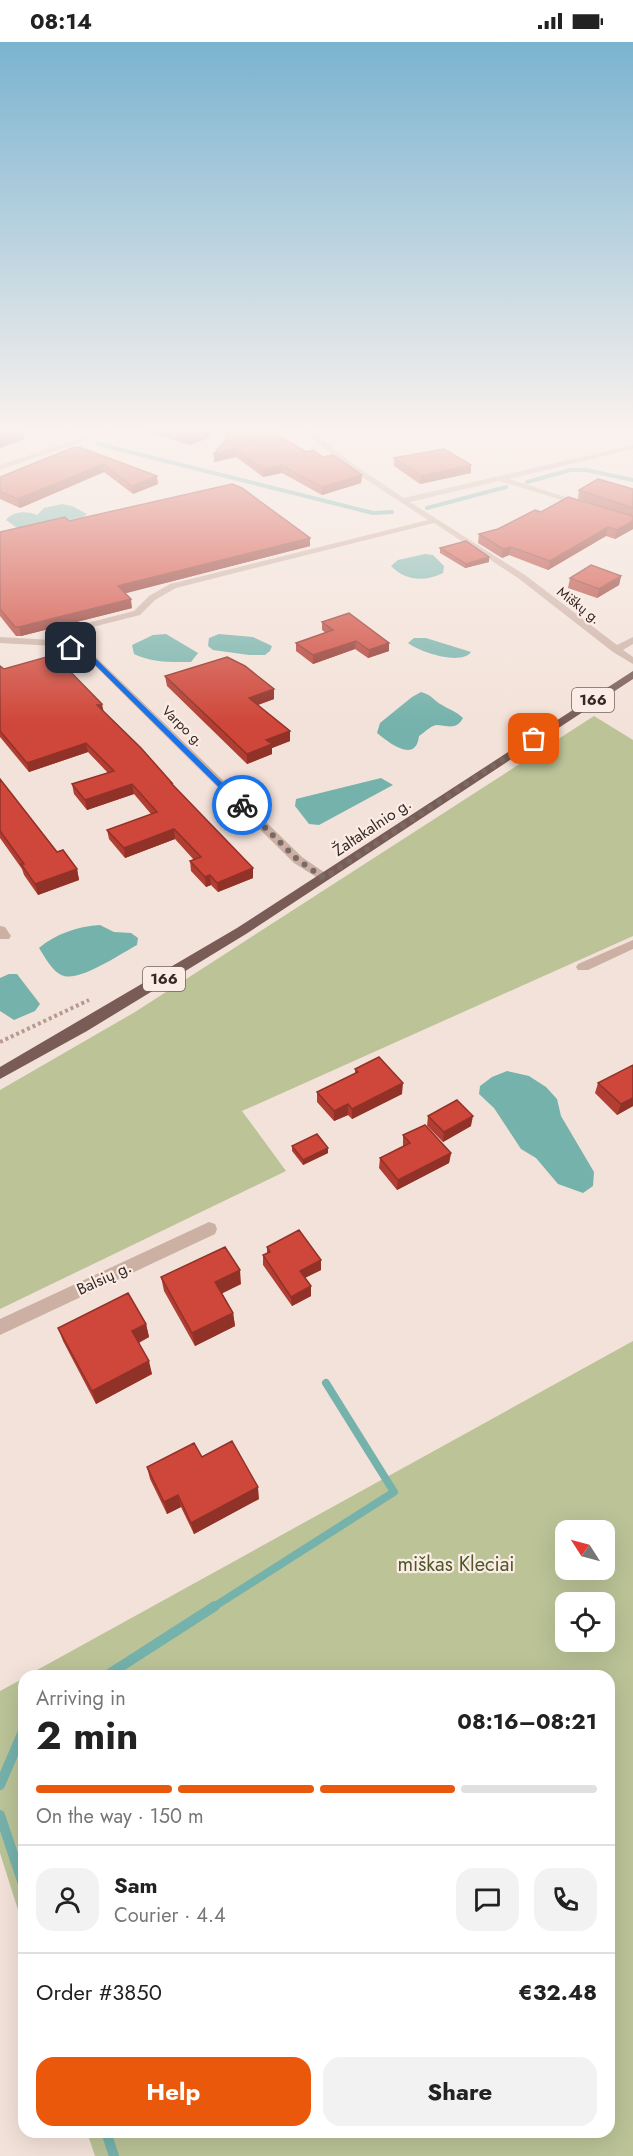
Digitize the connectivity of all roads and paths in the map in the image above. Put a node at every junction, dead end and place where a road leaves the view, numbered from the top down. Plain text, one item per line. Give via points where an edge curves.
1 (414, 526) edge
2 (441, 526) edge
3 (0, 640) edge
4 (633, 640) edge
5 (55, 643) junction
6 (616, 650) junction
7 (633, 661) edge
8 (633, 674) edge
9 (324, 878) junction
10 (633, 944) edge
11 (583, 967) dead end
12 (93, 998) dead end
13 (0, 1042) edge
14 (0, 1074) edge
15 (209, 1230) dead end
16 (0, 1327) edge

1 - 5 street via 173,586 137,613 66,631
2 - 6 street, Miškų g. via 506,565
3 - 5 street, Varpo g.
4 - 6 street
5 - 9 street, Varpo g. via 87,653 298,860
6 - 7 street, Miškų g.
8 - 9 main road, Žaltakalnio g. / 166
9 - 14 main road, Žaltakalnio g. / 166 via 167,978
10 - 11 street
12 - 13 path
15 - 16 street, Balsių g.

